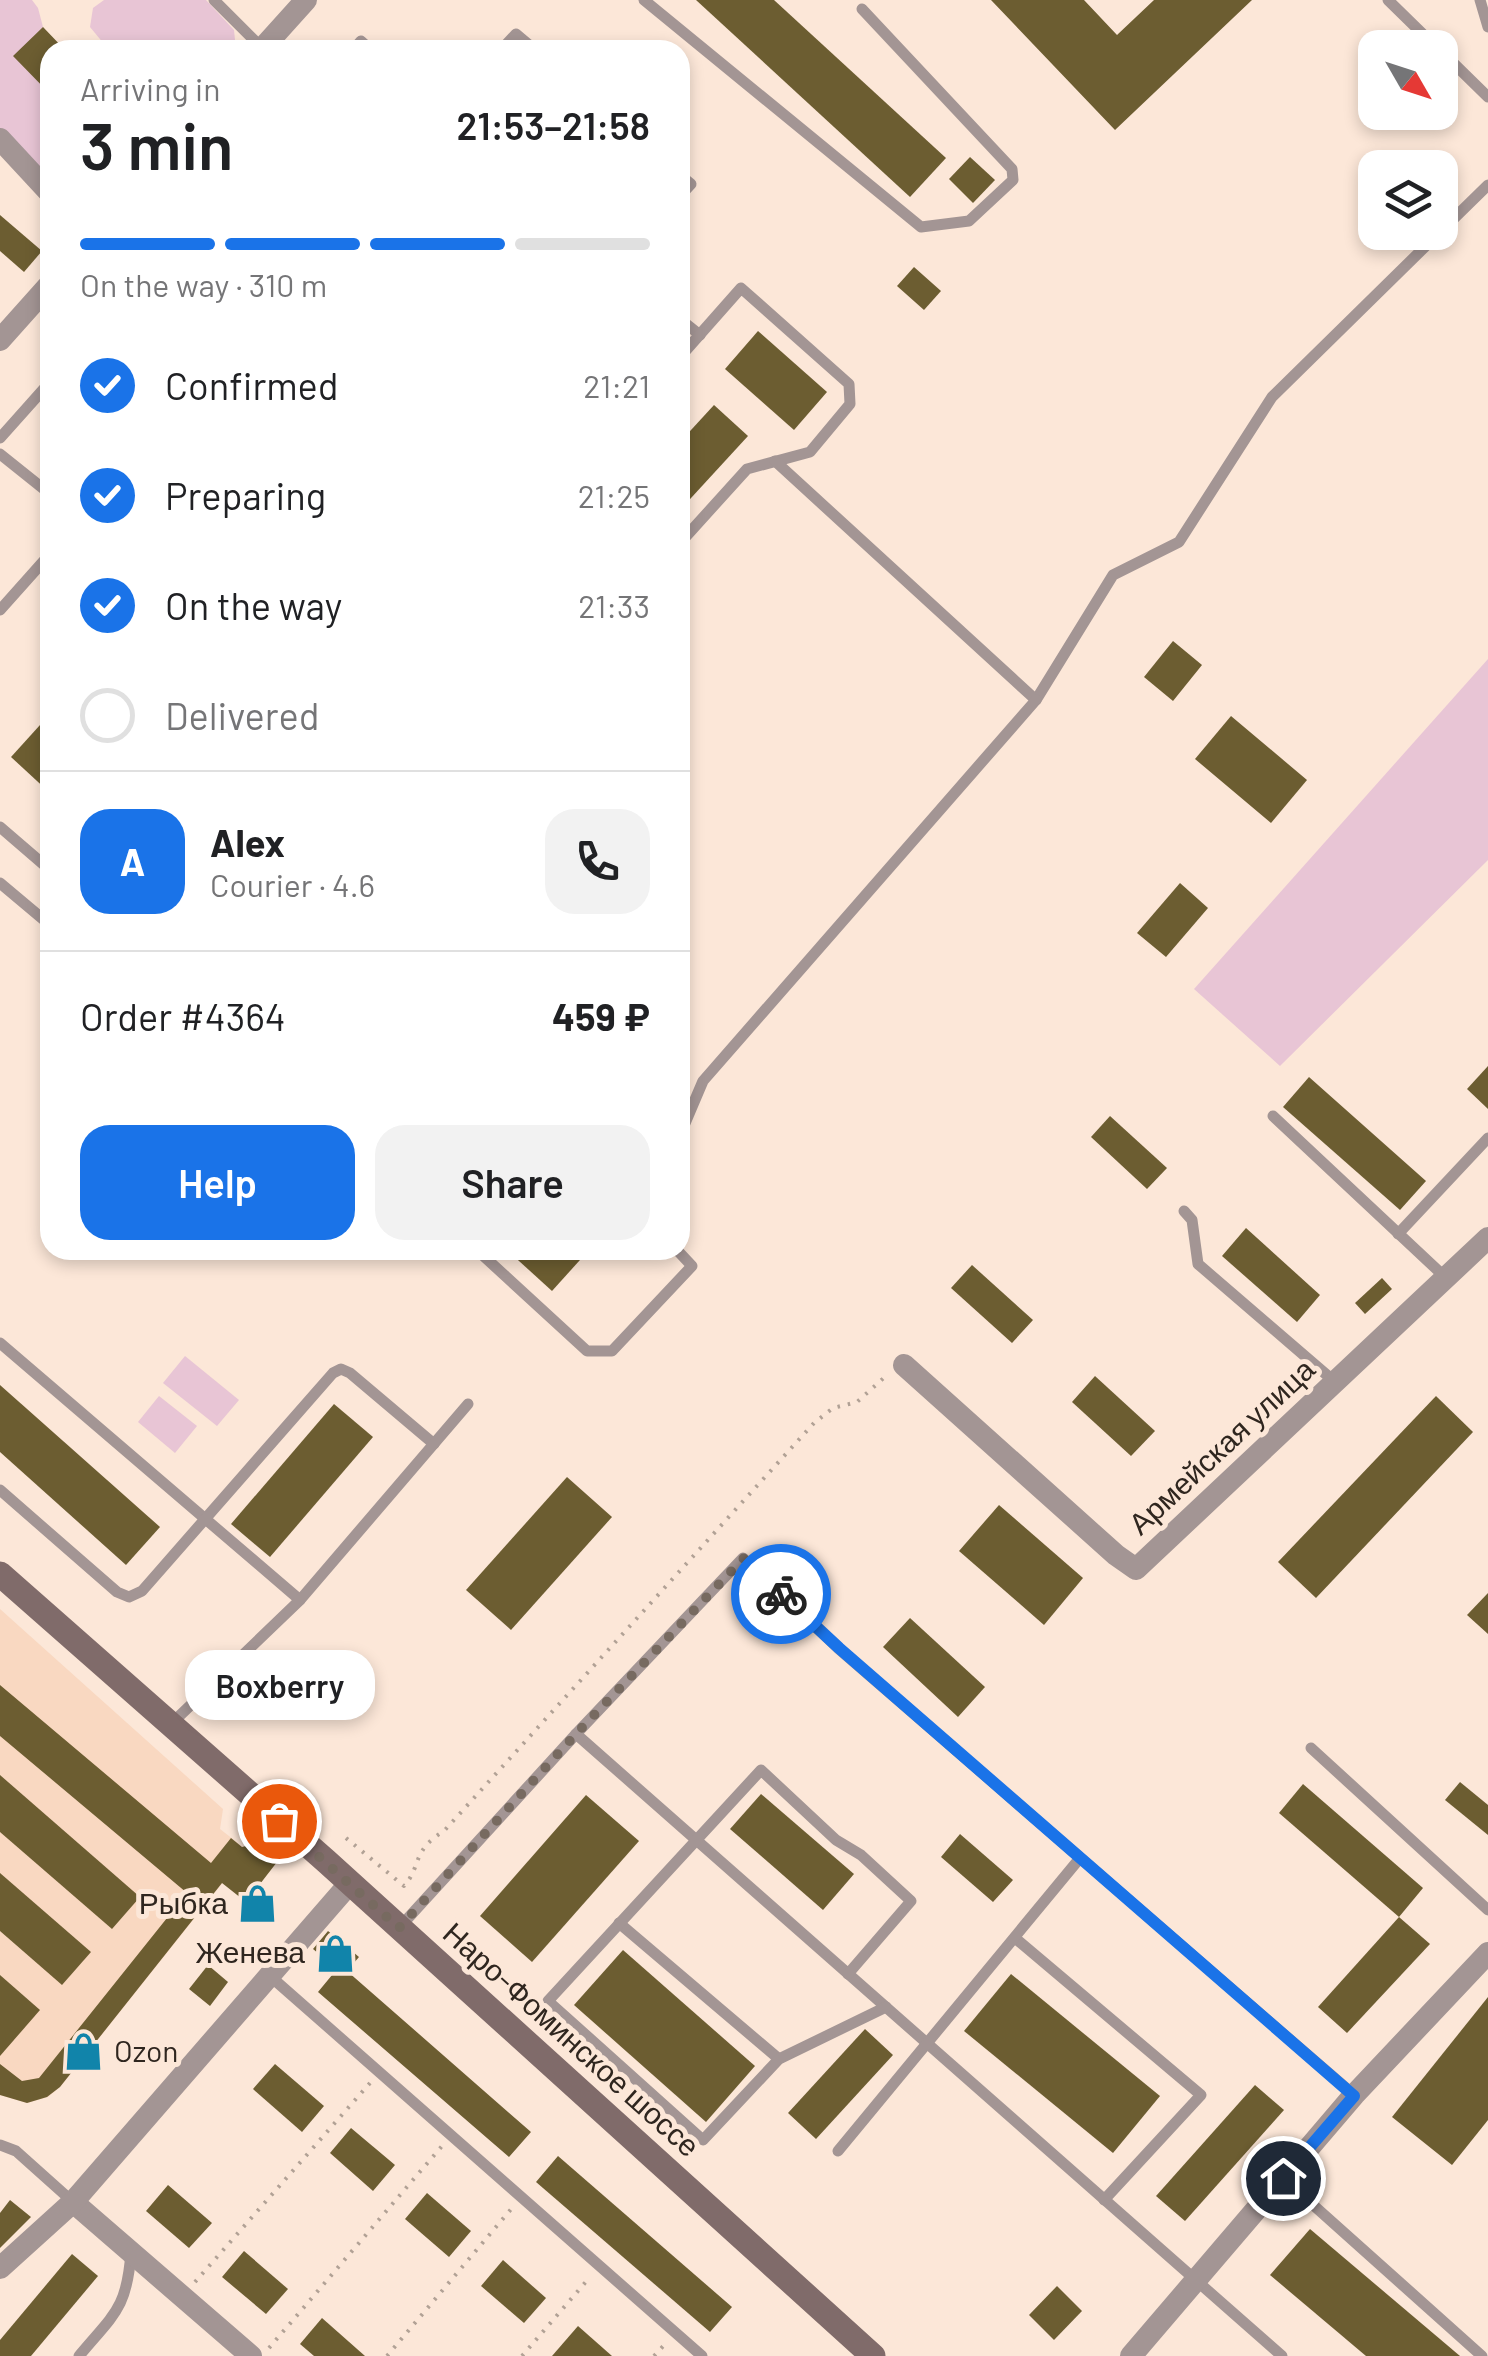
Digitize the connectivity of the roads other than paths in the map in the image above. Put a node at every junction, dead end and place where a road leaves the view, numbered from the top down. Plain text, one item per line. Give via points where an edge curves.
1 (214, 0) edge
2 (306, 0) edge
3 (644, 0) edge
4 (667, 0) edge
5 (1388, 0) edge
6 (1480, 0) edge
7 (862, 9) dead end
8 (657, 10) junction
9 (1488, 27) edge
10 (1419, 30) edge
11 (252, 40) edge
12 (269, 40) edge
13 (1458, 68) edge
14 (1488, 97) edge
15 (0, 139) edge
16 (40, 182) edge
17 (1488, 185) edge
18 (1458, 214) edge
19 (1422, 250) edge
20 (40, 295) edge
21 (690, 327) edge
22 (700, 335) junction
23 (0, 340) edge
24 (690, 346) edge
25 (40, 393) edge
26 (0, 438) edge
27 (0, 454) edge
28 (776, 461) junction
29 (40, 486) edge
30 (690, 532) edge
31 (40, 565) edge
32 (0, 610) edge
33 (1036, 700) junction
34 (0, 827) edge
35 (40, 861) edge
36 (0, 882) edge
37 (40, 916) edge
38 (690, 1112) edge
39 (1272, 1116) dead end
40 (1488, 1138) edge
41 (1184, 1210) dead end
42 (1398, 1234) junction
43 (1488, 1238) edge
44 (488, 1260) edge
45 (686, 1260) edge
46 (1446, 1278) junction
47 (0, 1344) edge
48 (904, 1365) road end
49 (1335, 1382) junction
50 (468, 1404) dead end
51 (434, 1444) junction
52 (0, 1490) edge
53 (206, 1518) junction
54 (0, 1574) edge
55 (300, 1600) junction
56 (171, 1724) junction
57 (576, 1734) junction
58 (1311, 1748) dead end
59 (696, 1840) junction
60 (1080, 1858) junction
61 (350, 1883) junction
62 (1488, 1910) edge
63 (619, 1923) junction
64 (399, 1928) junction
65 (1015, 1938) junction
66 (1488, 1953) edge
67 (848, 1974) junction
68 (270, 1976) junction
69 (886, 2007) junction
70 (928, 2044) junction
71 (779, 2059) junction
72 (1354, 2096) junction
73 (0, 2144) edge
74 (838, 2151) dead end
75 (1283, 2178) junction
76 (1104, 2200) junction
77 (73, 2202) junction
78 (131, 2252) junction
79 (0, 2268) edge
80 (1195, 2280) junction
81 (78, 2356) edge
82 (251, 2356) edge
83 (702, 2356) edge
84 (873, 2356) edge
85 (1130, 2356) edge
86 (1281, 2356) edge
87 (1482, 2356) edge

1 - 11 lane
2 - 12 street
3 - 8 lane
4 - 8 lane
5 - 10 lane
6 - 9 lane
7 - 8 lane via 1012,169 1013,180 969,221 921,226
13 - 14 lane
15 - 16 street
17 - 18 lane
19 - 33 lane via 1272,397 1179,542 1114,574
20 - 23 street
21 - 22 lane
22 - 24 lane
22 - 28 lane via 741,288 849,384 850,404 810,452
25 - 26 lane
27 - 29 lane
28 - 30 lane via 747,469
28 - 33 lane
31 - 32 lane
33 - 38 lane via 703,1081
34 - 35 lane
36 - 37 lane
39 - 42 lane
40 - 42 lane
41 - 49 lane via 1192,1220 1198,1264
42 - 46 lane
43 - 46 street, Армейская улица
44 - 45 lane via 587,1351 612,1351 692,1266
46 - 49 street, Армейская улица
47 - 53 lane
48 - 49 street, Армейская улица via 1136,1569
50 - 51 lane
51 - 53 lane via 341,1369
51 - 55 lane
52 - 53 lane via 129,1597 142,1592
53 - 55 lane
54 - 56 main road, Наро-Фоминское шоссе
55 - 56 lane
56 - 61 main road, Наро-Фоминское шоссе
57 - 59 lane
57 - 60 lane via 744,1558
57 - 64 lane
58 - 62 lane
59 - 63 lane
59 - 67 lane
59 - 67 lane via 761,1770 861,1856 911,1901
60 - 65 lane
60 - 72 lane
61 - 64 main road, Наро-Фоминское шоссе
61 - 68 street
63 - 71 lane
63 - 71 lane via 548,2001 703,2140
64 - 84 main road, Наро-Фоминское шоссе
65 - 70 lane
65 - 76 lane via 1201,2095
66 - 72 street
67 - 69 lane
68 - 77 street
68 - 83 lane
69 - 70 lane
69 - 71 lane
70 - 74 lane
70 - 76 lane
72 - 75 street
73 - 77 lane
75 - 80 street
75 - 87 lane
76 - 80 lane
77 - 78 street
77 - 79 street
78 - 81 lane via 122,2303
78 - 82 street
80 - 85 street
80 - 86 lane

